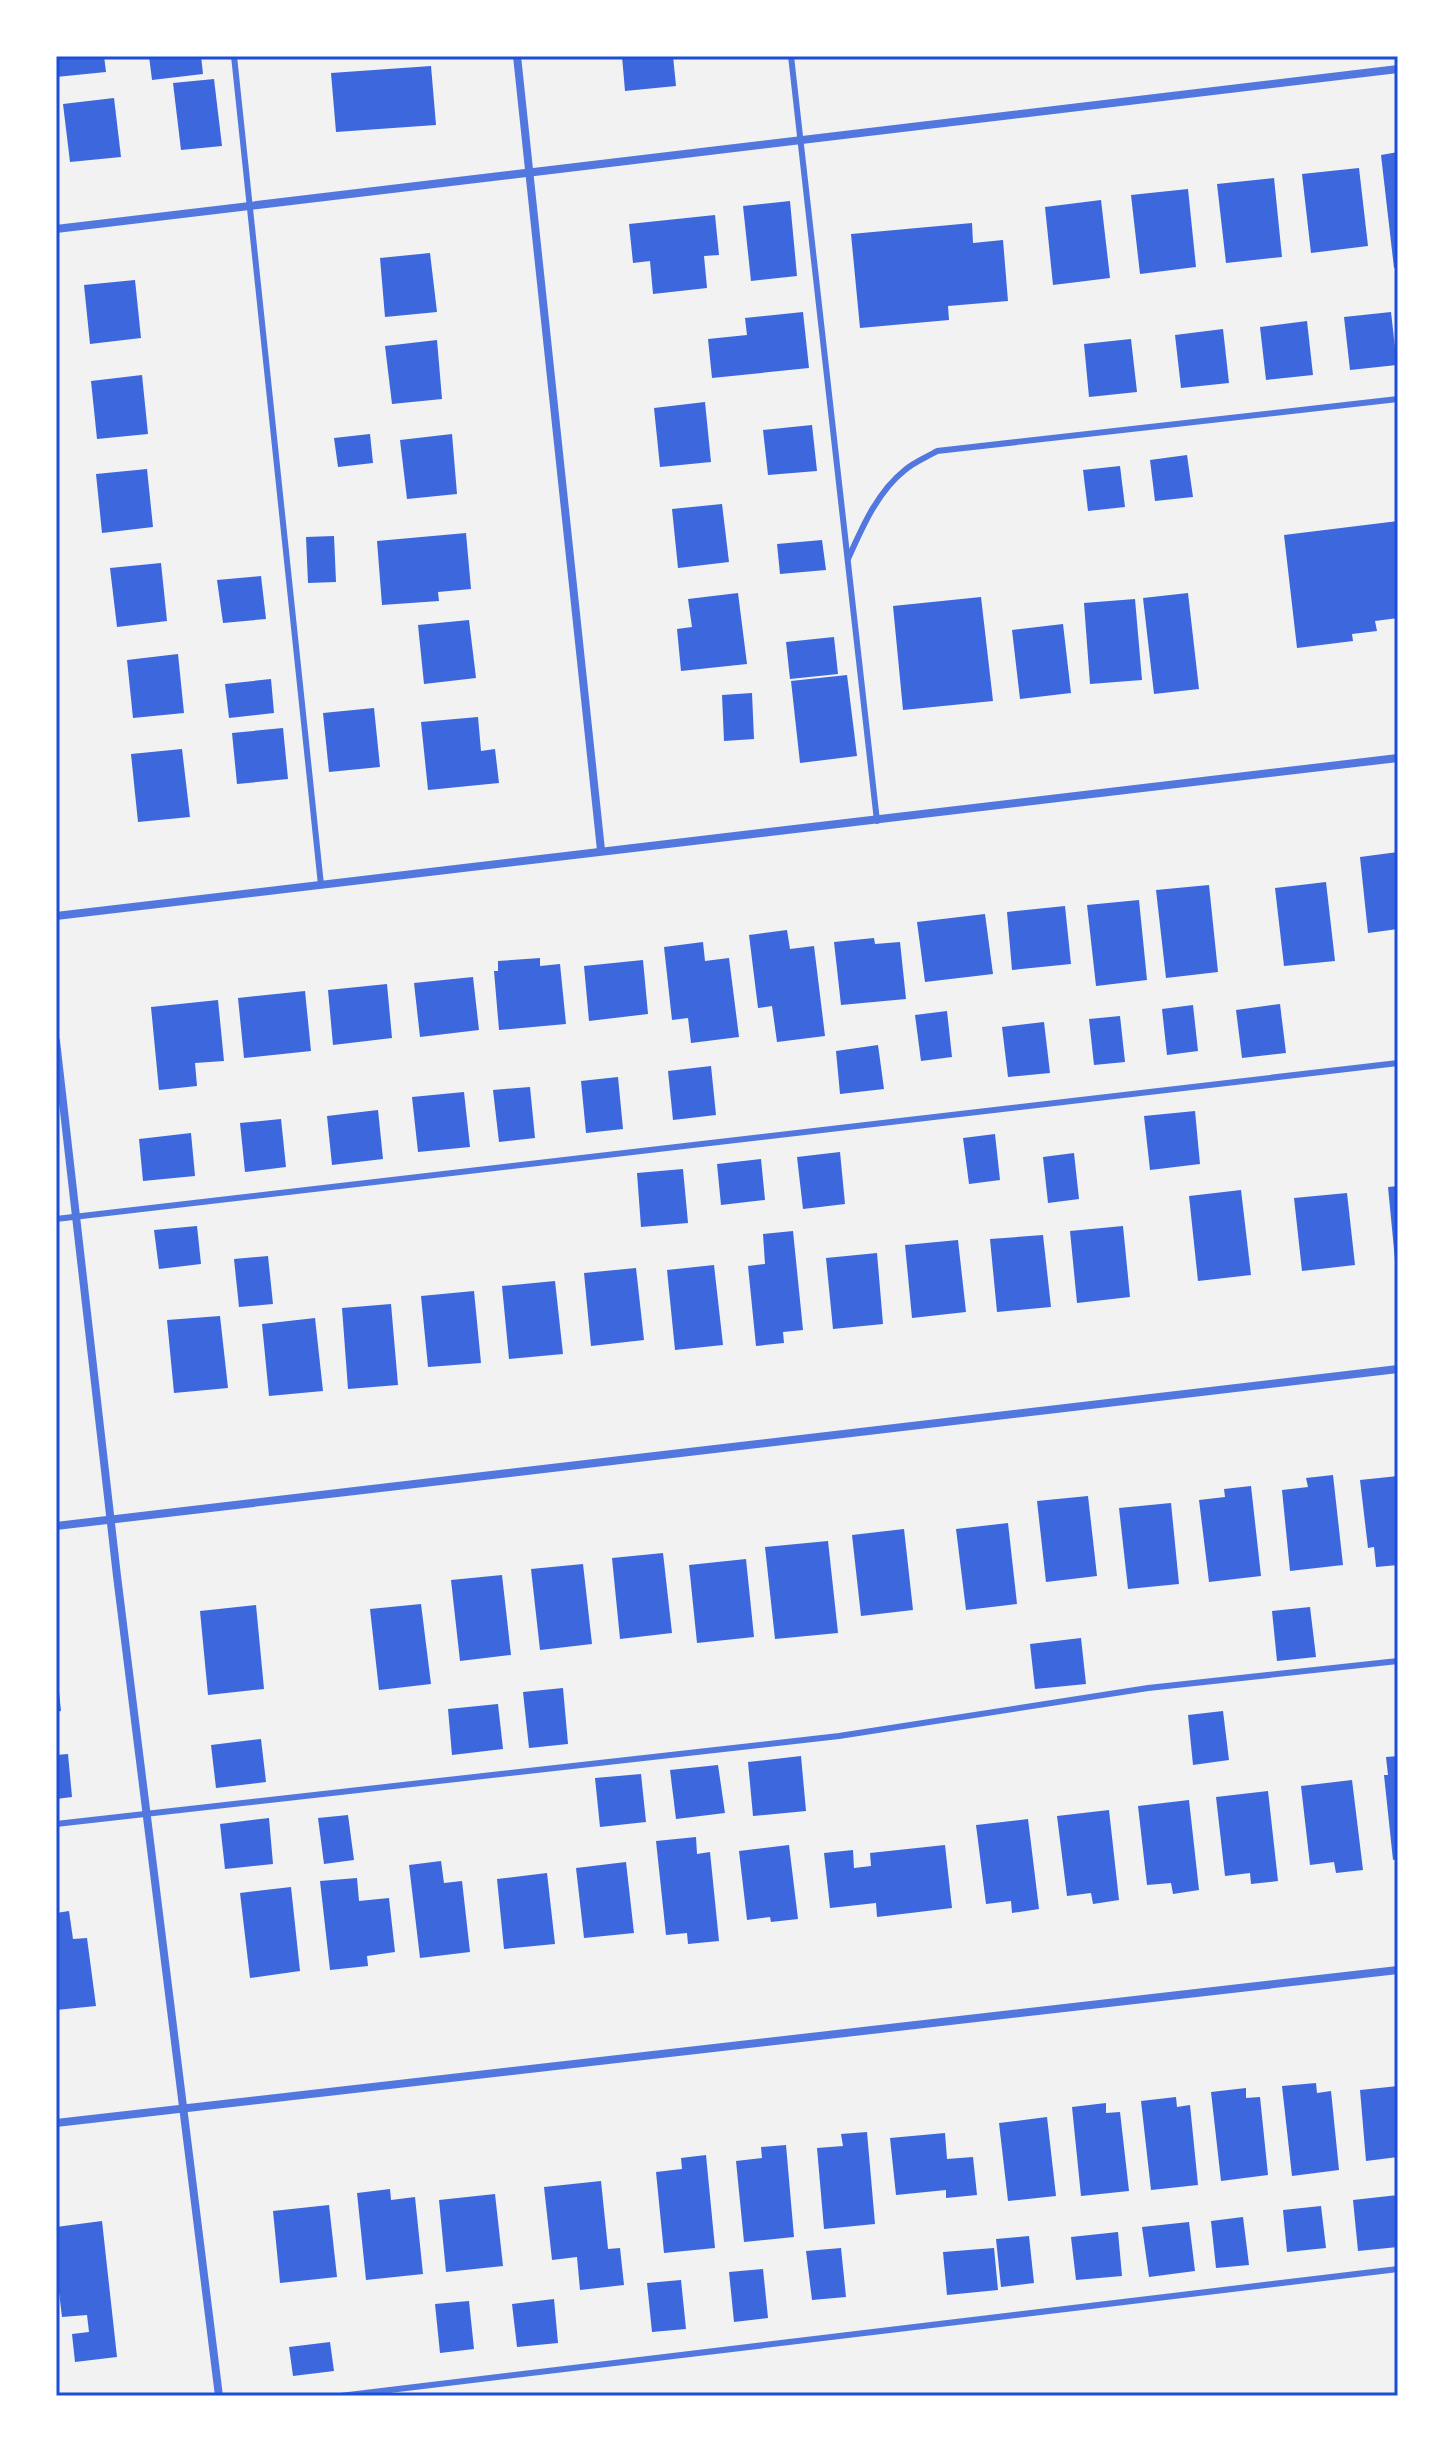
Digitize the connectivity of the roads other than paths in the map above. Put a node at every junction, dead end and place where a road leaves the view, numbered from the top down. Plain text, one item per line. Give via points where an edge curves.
1 (234, 56) edge
2 (517, 56) edge
3 (791, 56) edge
4 (1398, 69) edge
5 (800, 140) junction
6 (529, 172) junction
7 (249, 206) junction
8 (56, 229) edge
9 (1398, 399) edge
10 (847, 561) junction
11 (1398, 758) edge
12 (877, 821) junction
13 (601, 850) junction
14 (321, 885) junction
15 (56, 916) edge
16 (56, 1041) edge
17 (1398, 1063) edge
18 (77, 1216) junction
19 (56, 1219) edge
20 (1398, 1369) edge
21 (111, 1519) junction
22 (56, 1526) edge
23 (1398, 1661) edge
24 (147, 1815) junction
25 (56, 1824) edge
26 (1398, 1970) edge
27 (183, 2108) junction
28 (56, 2123) edge
29 (1398, 2269) edge
30 (219, 2396) edge
31 (340, 2396) edge

1 - 7 lane
2 - 6 street
3 - 5 lane
4 - 5 street
5 - 6 street
5 - 10 lane
6 - 7 street
6 - 13 street
7 - 8 street
7 - 14 lane
9 - 10 lane via 937,451 905,469 881,496
10 - 12 lane
11 - 12 street
12 - 13 street
13 - 14 street
14 - 15 street
16 - 18 street
17 - 18 lane
18 - 19 lane
18 - 21 street
20 - 21 street
21 - 22 street
21 - 24 street
23 - 24 lane via 1148,1688 839,1736
24 - 25 lane
24 - 27 street
26 - 27 street
27 - 28 street
27 - 30 street
29 - 31 lane

